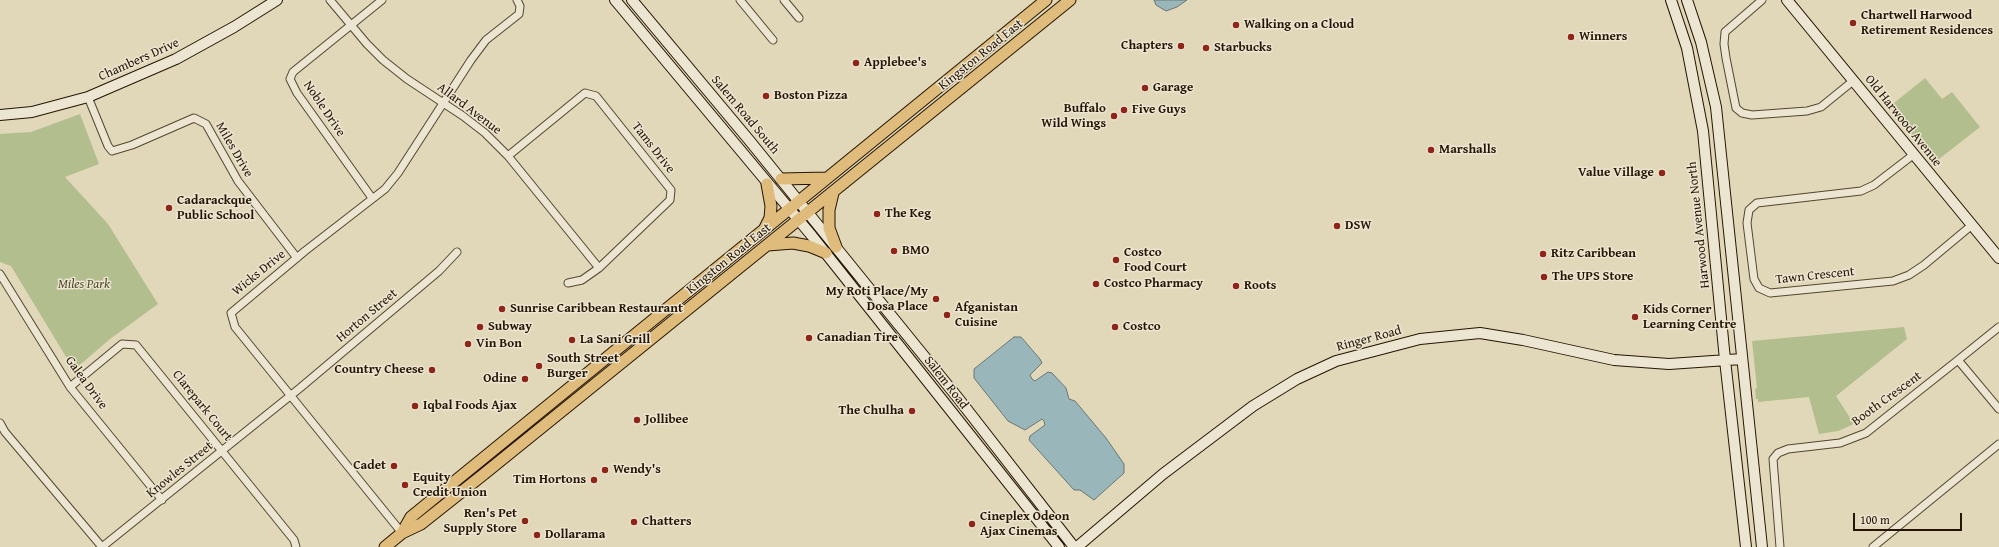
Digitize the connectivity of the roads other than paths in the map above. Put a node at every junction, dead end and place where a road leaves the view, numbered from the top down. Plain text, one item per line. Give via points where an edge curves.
1 (277, 0) edge
2 (330, 0) edge
3 (382, 0) edge
4 (517, 0) edge
5 (615, 0) edge
6 (632, 0) edge
7 (740, 0) edge
8 (784, 0) edge
9 (1046, 0) edge
10 (1070, 0) edge
11 (1670, 0) edge
12 (1687, 0) edge
13 (1762, 0) edge
14 (1787, 0) edge
15 (799, 18) dead end
16 (351, 26) junction
17 (773, 40) dead end
18 (1853, 81) junction
19 (88, 97) junction
20 (443, 103) junction
21 (0, 115) edge
22 (1913, 155) junction
23 (508, 156) junction
24 (827, 178) junction
25 (780, 179) junction
26 (767, 184) junction
27 (833, 193) junction
28 (372, 198) junction
29 (798, 200) junction
30 (789, 209) junction
31 (808, 213) junction
32 (799, 221) junction
33 (1972, 226) junction
34 (764, 229) junction
35 (812, 236) joint
36 (768, 245) junction
37 (836, 247) junction
38 (457, 252) dead end
39 (826, 253) junction
40 (1998, 256) edge
41 (297, 258) junction
42 (599, 268) junction
43 (0, 274) edge
44 (568, 283) dead end
45 (1999, 327) edge
46 (1742, 359) junction
47 (1725, 360) junction
48 (1958, 360) junction
49 (70, 387) junction
50 (291, 396) junction
51 (1999, 409) edge
52 (0, 423) edge
53 (1999, 444) edge
54 (223, 450) junction
55 (162, 500) junction
56 (402, 533) junction
57 (102, 547) edge
58 (296, 547) edge
59 (385, 547) edge
60 (1059, 547) edge
61 (1074, 547) edge
62 (1077, 547) edge
63 (1746, 547) edge
64 (1762, 547) edge
65 (1780, 547) edge
66 (1873, 547) edge

1 - 19 main road, Chambers Drive via 176,59
2 - 16 street, Allard Avenue
3 - 16 street, Noble Drive
4 - 20 street, Wicks Drive via 520,6 519,14 486,40
5 - 26 main road, Salem Road South
6 - 25 main road, Salem Road South
7 - 17 street
8 - 15 street
9 - 24 main road, Kingston Road East
10 - 27 main road, Kingston Road East
11 - 47 main road, Harwood Avenue North via 1687,48 1703,131
12 - 46 main road via 1701,42 1716,107
13 - 18 street via 1725,32 1726,58 1736,108 1742,113 1752,115 1807,111 1820,107
14 - 18 main road, Old Harwood Avenue
16 - 20 street, Allard Avenue via 383,60
16 - 28 street, Noble Drive via 293,72 290,79 296,93
18 - 22 main road, Old Harwood Avenue
19 - 21 main road, Chambers Drive via 32,112
19 - 41 street, Miles Drive via 112,150 132,145 194,118 206,124 238,181
20 - 23 street, Allard Avenue via 485,133
20 - 28 street, Wicks Drive via 398,173 385,189
22 - 33 main road, Old Harwood Avenue
22 - 33 street, Tawn Crescent via 1874,185 1861,191 1756,203 1749,210 1747,223 1754,279 1759,288 1770,293 1893,281 1909,275 1924,265
23 - 42 street, Allard Avenue
23 - 42 street, Tams Drive via 585,94 596,96 671,190 670,200
24 - 25 main road
24 - 29 main road, Kingston Road East
25 - 29 main road, Salem Road South
26 - 30 main road, Salem Road South
26 - 34 main road via 771,206 770,218
27 - 31 main road, Kingston Road East
27 - 37 main road via 829,210 829,228
28 - 41 street, Wicks Drive
29 - 30 main road, Kingston Road East
29 - 31 main road, Salem Road South
30 - 32 main road, Salem Road South
30 - 34 main road, Kingston Road East
31 - 32 main road, Kingston Road East
31 - 37 main road, Salem Road South
32 - 35 main road, Salem Road South
32 - 36 main road, Kingston Road East
33 - 40 main road, Old Harwood Avenue
34 - 56 main road, Kingston Road East via 668,310 411,517
35 - 39 main road, Salem Road
36 - 39 main road via 793,243
36 - 56 main road, Kingston Road East via 424,522
37 - 61 main road, Salem Road
38 - 50 street, Horton Street via 439,271
39 - 60 main road, Salem Road
41 - 50 street, Wicks Drive via 231,312 235,327
42 - 44 street, Tams Drive via 582,280
43 - 49 street, Galea Drive
45 - 48 street, Booth Crescent
46 - 47 main road, Ringer Road
46 - 64 main road
47 - 62 main road, Ringer Road via 1669,364 1614,360 1480,333 1420,339 1336,360 1253,406 1164,474
47 - 63 main road, Harwood Avenue North
48 - 51 street
48 - 65 street, Booth Crescent via 1866,433 1840,443 1788,449 1778,453 1773,459
49 - 54 street, Clarepark Court via 122,344 136,345
49 - 55 street, Galea Drive
50 - 54 street, Knowles Street
50 - 56 street, Wicks Drive
52 - 57 street
53 - 66 street
54 - 55 street, Knowles Street
54 - 58 street, Clarepark Court via 294,540
55 - 57 street, Knowles Street
56 - 59 main road, Kingston Road East

